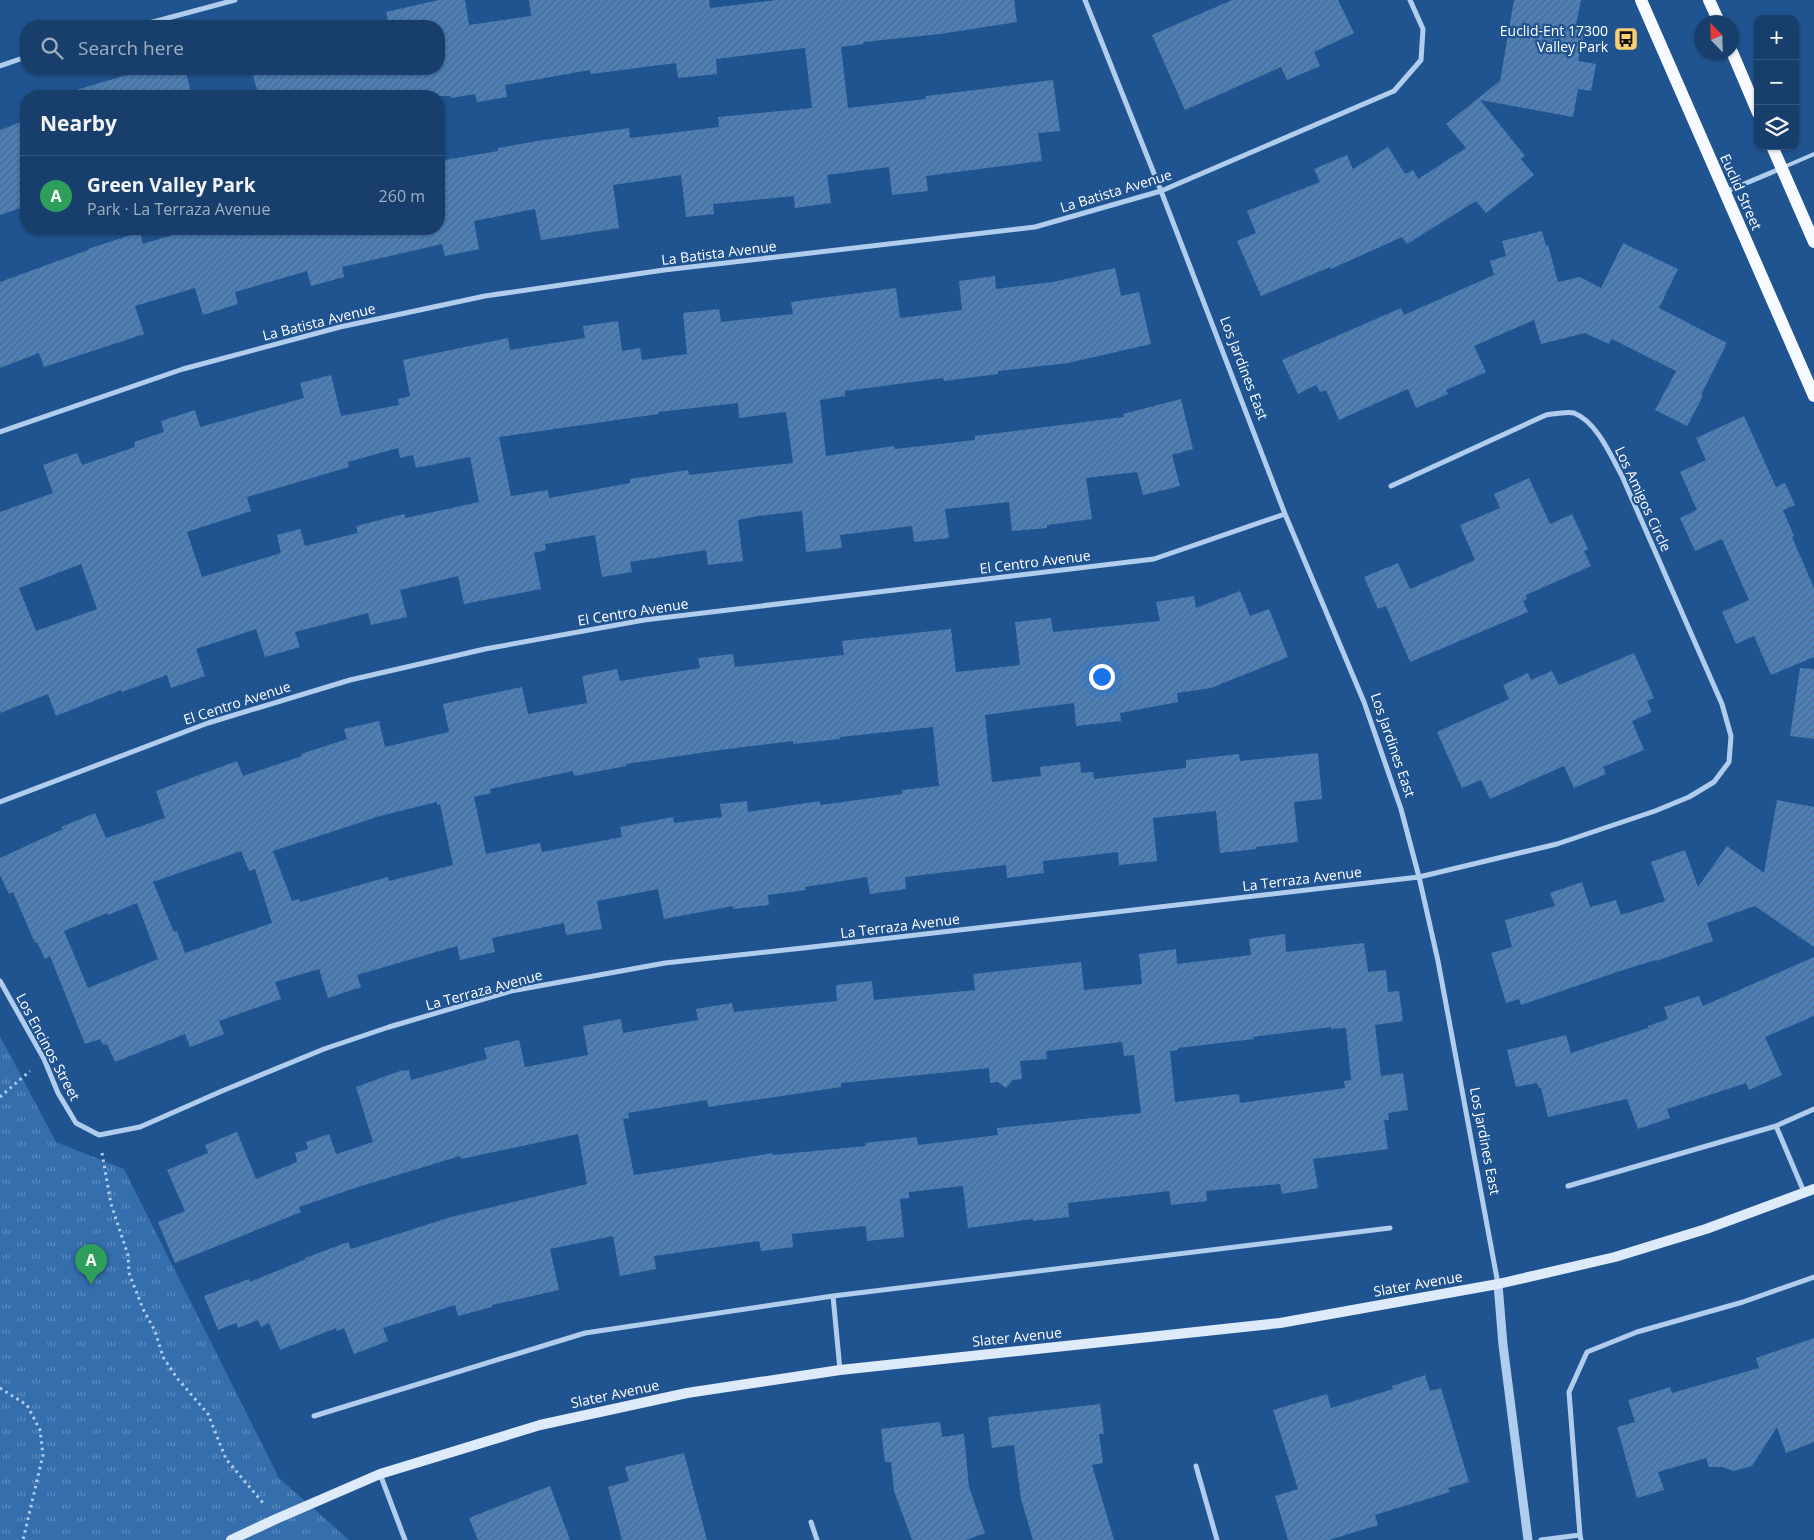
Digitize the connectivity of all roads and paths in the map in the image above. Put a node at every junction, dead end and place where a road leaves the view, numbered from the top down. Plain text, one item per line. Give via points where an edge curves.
1 (235, 0) edge
2 (1086, 0) edge
3 (1410, 0) edge
4 (1641, 0) edge
5 (1709, 0) edge
6 (1715, 15) edge
7 (160, 20) edge
8 (20, 60) edge
9 (1735, 60) edge
10 (0, 66) edge
11 (1755, 105) edge
12 (1774, 150) edge
13 (1814, 154) edge
14 (1782, 168) junction
15 (1162, 192) junction
16 (1725, 192) junction
17 (1814, 242) edge
18 (1814, 396) edge
19 (0, 432) edge
20 (1392, 486) dead end
21 (1284, 514) junction
22 (1728, 762) joint
23 (0, 802) edge
24 (1419, 877) junction
25 (0, 982) edge
26 (44, 1059) junction
27 (0, 1097) edge
28 (1814, 1109) edge
29 (1776, 1126) junction
30 (99, 1135) junction
31 (1568, 1186) dead end
32 (1809, 1191) edge
33 (1390, 1228) dead end
34 (1814, 1277) edge
35 (1498, 1284) junction
36 (834, 1296) junction
37 (840, 1370) junction
38 (0, 1388) edge
39 (314, 1416) dead end
40 (1196, 1466) dead end
41 (380, 1474) junction
42 (276, 1519) junction
43 (811, 1522) dead end
44 (1580, 1537) edge
45 (24, 1540) edge
46 (231, 1540) edge
47 (405, 1540) edge
48 (817, 1540) edge
49 (1217, 1540) edge
50 (1528, 1540) edge
51 (1541, 1540) edge

1 - 7 street
2 - 15 street, Los Jardines East
3 - 15 street, La Batista Avenue via 1422,29 1421,60 1394,91
4 - 16 main road, Euclid Street
5 - 6 main road
8 - 10 street
9 - 11 main road
12 - 14 main road
13 - 14 lane
14 - 16 street
14 - 17 main road
15 - 19 street, La Batista Avenue via 1035,227 664,270 466,300 340,327 183,369
15 - 21 street, Los Jardines East
16 - 18 main road, Euclid Street
20 - 22 street, Los Amigos Circle via 1546,415 1573,412 1587,421 1604,442 1622,476 1722,704 1731,736
21 - 23 street, El Centro Avenue via 1154,559 644,620 476,651 350,680 208,723
21 - 24 street, Los Jardines East via 1364,702 1401,809
22 - 24 street, La Terraza Avenue via 1714,782 1654,812 1557,844
24 - 30 street, La Terraza Avenue via 664,962 520,989 324,1049 140,1127
24 - 35 street, Los Jardines East via 1438,961
25 - 26 street, Los Encinos Street
26 - 27 path
26 - 30 street, Los Encinos Street via 58,1093 76,1123
28 - 29 street
29 - 31 street
29 - 32 street
30 - 42 path via 112,1204 128,1255 129,1273 163,1357 208,1414 226,1459
32 - 35 main road, Slater Avenue via 1706,1229 1615,1257
33 - 36 street
34 - 44 street via 1743,1302 1637,1332 1587,1352 1569,1392
35 - 37 main road, Slater Avenue via 1280,1323
35 - 50 street, Los Jardines East
36 - 37 street
36 - 39 street via 585,1334
37 - 41 main road, Slater Avenue via 687,1393 540,1424
38 - 45 path via 27,1405 40,1430 43,1454
40 - 49 street
41 - 42 main road, Slater Avenue
41 - 47 street
42 - 46 main road, Slater Avenue
43 - 48 street
44 - 51 street

